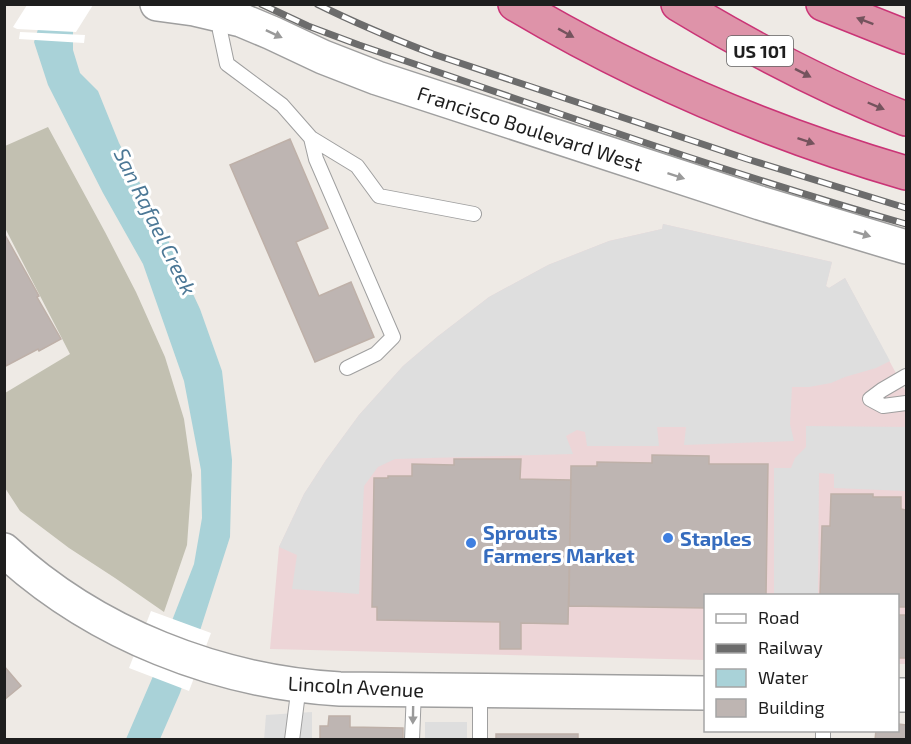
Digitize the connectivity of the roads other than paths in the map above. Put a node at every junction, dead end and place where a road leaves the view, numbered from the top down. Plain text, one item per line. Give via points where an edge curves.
1 (157, 4) edge
2 (515, 4) edge
3 (678, 4) edge
4 (823, 4) edge
5 (226, 16) junction
6 (906, 37) edge
7 (906, 119) edge
8 (311, 138) junction
9 (906, 173) edge
10 (474, 214) dead end
11 (906, 247) edge
12 (347, 368) dead end
13 (906, 376) edge
14 (906, 403) edge
15 (4, 550) edge
16 (299, 686) junction
17 (414, 690) junction
18 (480, 691) junction
19 (704, 693) edge
20 (292, 740) edge
21 (412, 740) edge
22 (480, 740) edge

1 - 5 street, Francisco Boulevard West
2 -> 9 highway via 676,89 788,135
3 -> 7 highway, US 101 via 754,48
6 -> 4 highway
5 - 8 lane via 220,31 227,64 282,105
5 -> 11 street, Francisco Boulevard West via 395,84
8 - 10 lane via 357,166 379,195
8 - 12 lane via 316,159 393,337 376,354
13 - 14 lane via 870,399 884,406
15 - 16 street, Lincoln Avenue via 69,600 140,640 200,663
16 - 17 street, Lincoln Avenue
16 - 20 lane
17 - 18 street, Lincoln Avenue
17 -> 21 lane
18 - 19 street, Lincoln Avenue
18 - 22 lane

